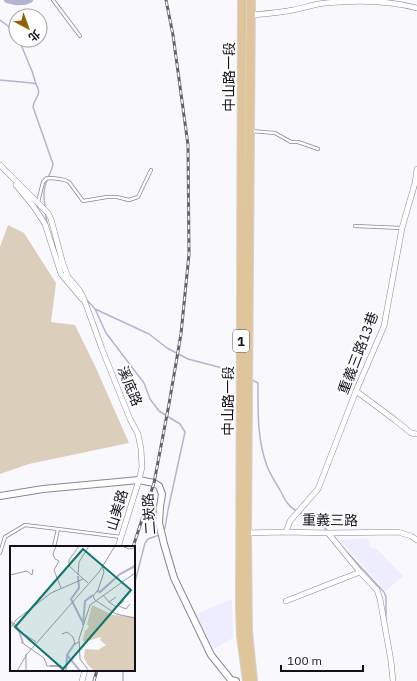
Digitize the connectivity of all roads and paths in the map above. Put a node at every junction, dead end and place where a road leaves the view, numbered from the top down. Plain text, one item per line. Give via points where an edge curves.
1 (53, 0) edge
2 (242, 0) edge
3 (251, 0) edge
4 (417, 8) edge
5 (250, 15) junction
6 (80, 36) dead end
7 (250, 131) junction
8 (318, 149) dead end
9 (246, 160) junction
10 (0, 165) edge
11 (417, 169) edge
12 (151, 170) dead end
13 (7, 172) junction
14 (40, 204) junction
15 (355, 226) dead end
16 (402, 228) junction
17 (84, 301) junction
18 (356, 391) junction
19 (417, 434) edge
20 (139, 480) junction
21 (0, 496) edge
22 (58, 529) junction
23 (286, 532) junction
24 (244, 533) junction
25 (328, 533) junction
26 (121, 537) junction
27 (417, 540) edge
28 (54, 546) edge
29 (118, 546) edge
30 (1, 549) edge
31 (0, 553) edge
32 (360, 572) junction
33 (286, 601) dead end
34 (85, 671) edge
35 (82, 681) edge
36 (236, 681) edge
37 (247, 681) edge
38 (253, 681) edge
39 (393, 681) edge

1 - 6 lane
2 - 9 main road, 中山路一段 / 1
3 - 5 main road, 中山路一段 / 1
4 - 5 street via 365,0 326,3
5 - 7 main road, 中山路一段 / 1
7 - 8 lane via 274,133 291,142
7 - 9 main road, 中山路一段 / 1
9 - 24 main road, 中山路一段 / 1
10 - 13 street, 溪底路
11 - 16 street, 重義三路13巷
12 - 14 lane via 138,197 129,200 106,197 84,201 65,180 47,178 43,182
13 - 14 street, 溪底路
13 - 17 street, 溪底路 via 45,224 61,274
14 - 17 street, 溪底路 via 51,219 68,277 80,291
15 - 16 lane
16 - 18 street, 重義三路13巷 via 384,326
17 - 20 street, 溪底路 via 107,363 138,434 142,466
18 - 19 street via 411,433
18 - 23 street, 重義三路13巷 via 318,490 290,521
20 - 21 street, 二崁路 via 43,489
20 - 26 street, 山美路
20 - 36 street, 二崁路 via 159,486 162,494 159,523 174,578 212,656 231,680
22 - 26 lane
22 - 28 lane
22 - 30 lane via 25,525 5,537
23 - 24 street, 重義三路
23 - 25 street, 重義三路
24 - 37 main road, 中山路一段 / 1 via 240,608
24 - 38 main road, 中山路一段 / 1
25 - 27 street, 重義三路 via 398,532
25 - 32 street
26 - 29 street, 山美路
30 - 31 lane
32 - 33 street
32 - 39 street via 376,590 380,599
34 - 35 street

